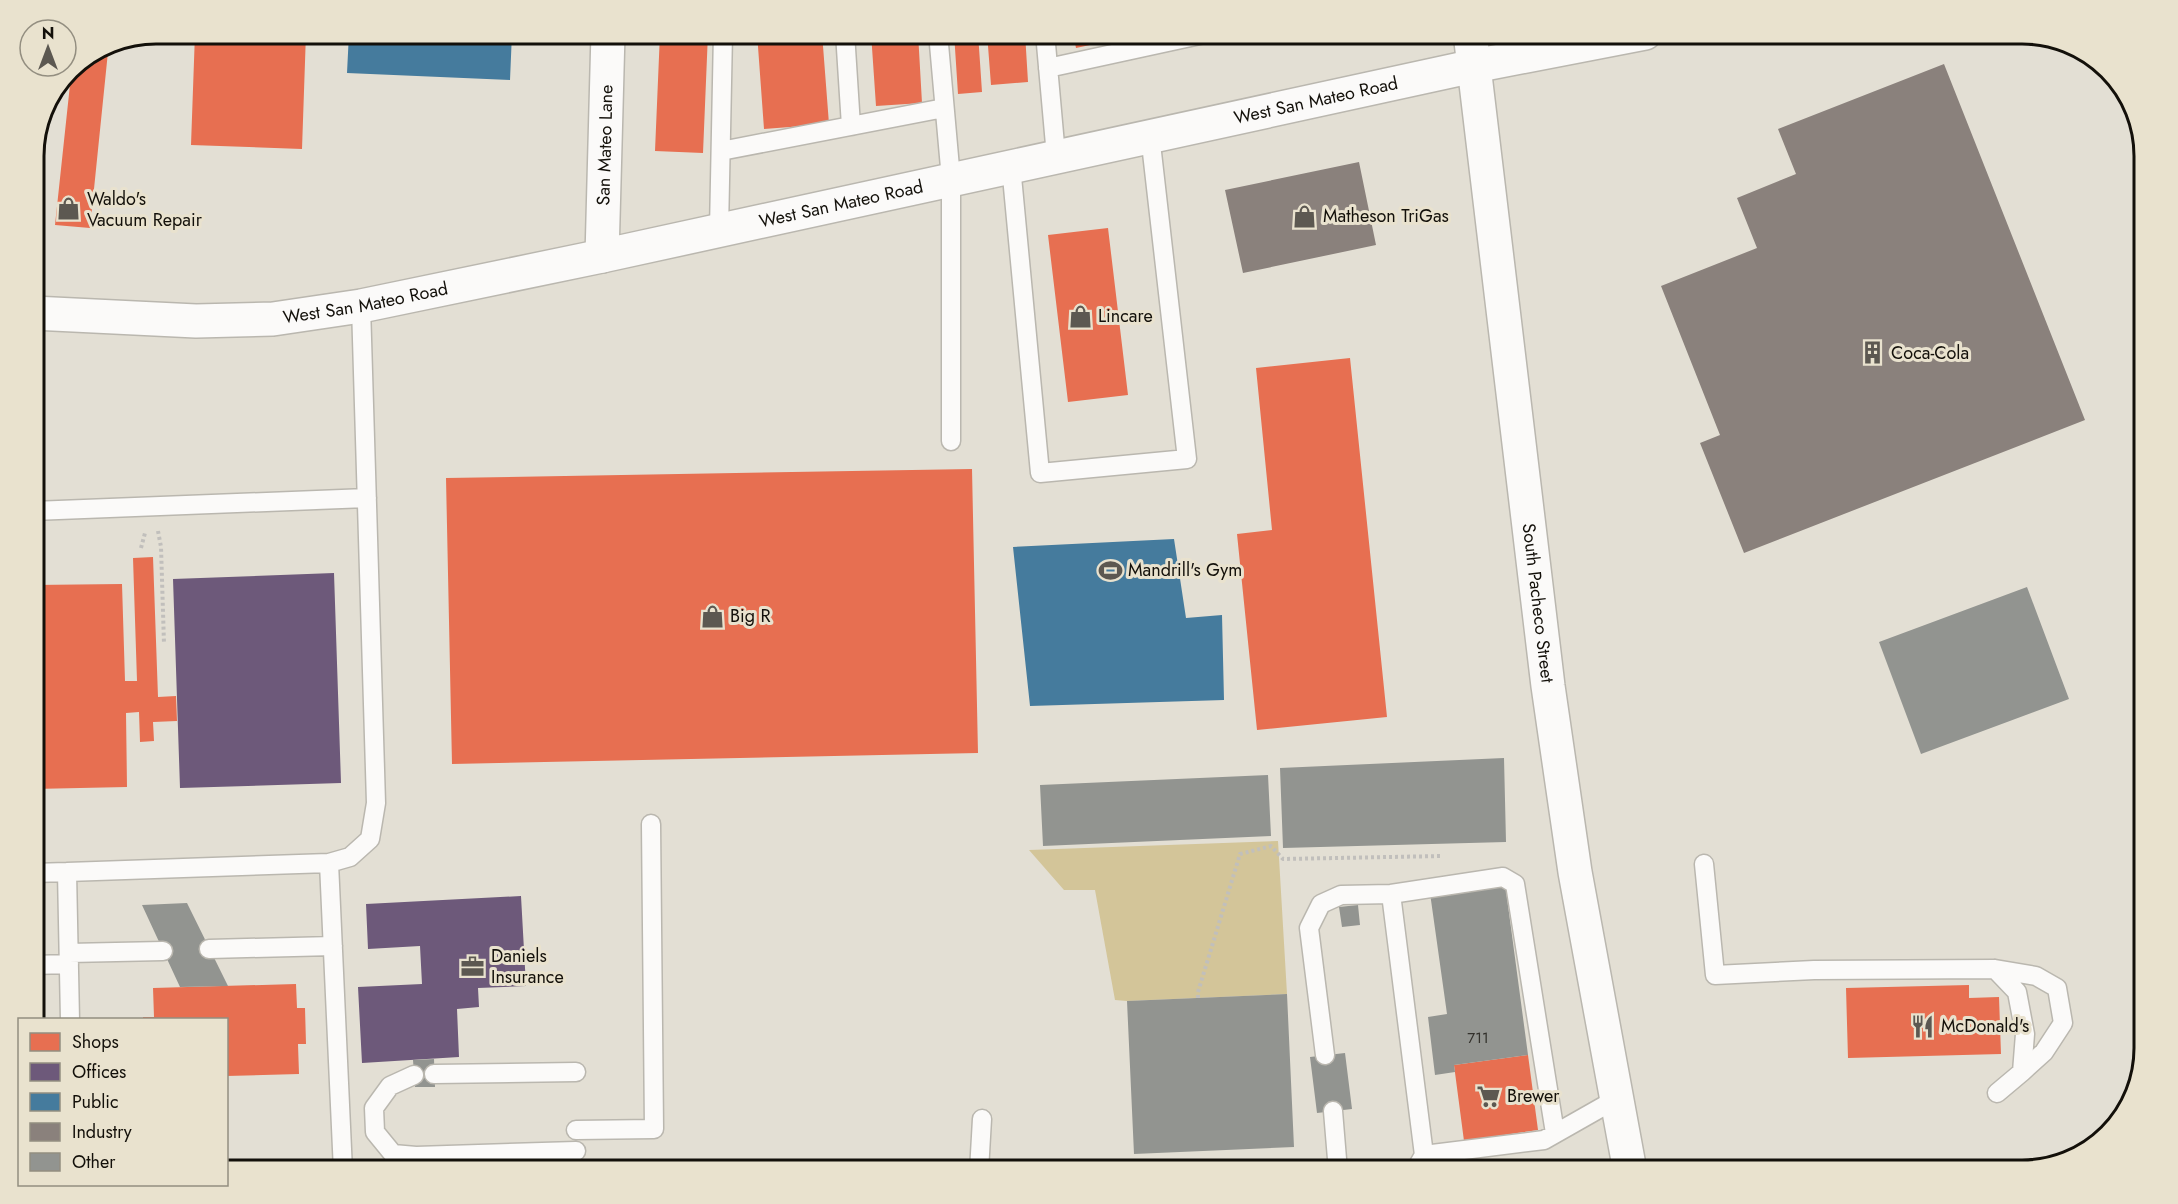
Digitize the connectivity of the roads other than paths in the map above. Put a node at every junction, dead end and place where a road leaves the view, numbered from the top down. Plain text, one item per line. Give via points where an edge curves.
1 (608, 44) edge
2 (723, 44) edge
3 (846, 44) edge
4 (939, 44) edge
5 (1046, 44) edge
6 (1158, 44) edge
7 (1471, 44) edge
8 (1588, 44) edge
9 (1474, 66) junction
10 (1048, 68) junction
11 (944, 108) junction
12 (851, 126) junction
13 (1150, 135) junction
14 (721, 151) junction
15 (1056, 156) junction
16 (1011, 166) junction
17 (951, 179) junction
18 (719, 231) junction
19 (602, 256) junction
20 (361, 306) junction
21 (44, 314) edge
22 (951, 441) dead end
23 (367, 498) junction
24 (44, 511) edge
25 (651, 824) dead end
26 (329, 863) junction
27 (1704, 864) dead end
28 (67, 872) junction
29 (44, 873) edge
30 (1390, 894) junction
31 (333, 946) junction
32 (209, 949) dead end
33 (163, 951) dead end
34 (69, 959) junction
35 (44, 963) edge
36 (1995, 969) junction
37 (70, 1018) edge
38 (1325, 1055) dead end
39 (576, 1072) dead end
40 (2022, 1072) junction
41 (434, 1074) dead end
42 (414, 1075) dead end
43 (1997, 1093) dead end
44 (1618, 1098) junction
45 (1333, 1111) dead end
46 (982, 1119) dead end
47 (576, 1130) dead end
48 (1555, 1133) junction
49 (576, 1151) dead end
50 (1424, 1155) junction
51 (343, 1160) edge
52 (980, 1160) edge
53 (1337, 1160) edge
54 (1421, 1160) edge
55 (1628, 1160) edge

1 - 19 street, San Mateo Lane
2 - 14 lane
3 - 12 lane
4 - 11 lane
5 - 10 lane
6 - 10 lane
7 - 9 street, South Pacheco Street
8 - 9 street, West San Mateo Road
9 - 13 street, West San Mateo Road
9 - 44 street, South Pacheco Street via 1548,686 1575,872
10 - 15 lane
11 - 12 lane
11 - 17 lane
12 - 14 lane
13 - 15 street, West San Mateo Road
13 - 16 lane via 1187,459 1040,473
14 - 18 lane
15 - 16 street, West San Mateo Road
16 - 17 street, West San Mateo Road
17 - 18 street, West San Mateo Road
17 - 22 lane
18 - 19 street, West San Mateo Road
19 - 20 street, West San Mateo Road
20 - 21 street, West San Mateo Road via 273,319 196,321
20 - 23 lane
23 - 24 lane
23 - 26 lane via 376,803 370,839 351,857
25 - 47 lane via 654,1129
26 - 28 lane
26 - 31 lane
27 - 36 lane via 1715,975
28 - 29 lane
28 - 34 lane
30 - 38 lane via 1341,895 1321,904 1309,928
30 - 48 lane via 1503,877 1515,884
30 - 50 lane
31 - 32 lane
31 - 51 lane
33 - 34 lane
34 - 35 lane
34 - 37 lane
36 - 40 lane via 2017,993 2025,1034
36 - 40 lane via 2036,976 2057,988 2062,1023 2044,1052
39 - 41 lane
40 - 43 lane
42 - 49 lane via 390,1086 374,1108 375,1132 393,1154
44 - 48 lane
44 - 55 street, South Pacheco Street
45 - 53 lane
46 - 52 lane
48 - 50 lane via 1544,1140
50 - 54 lane

